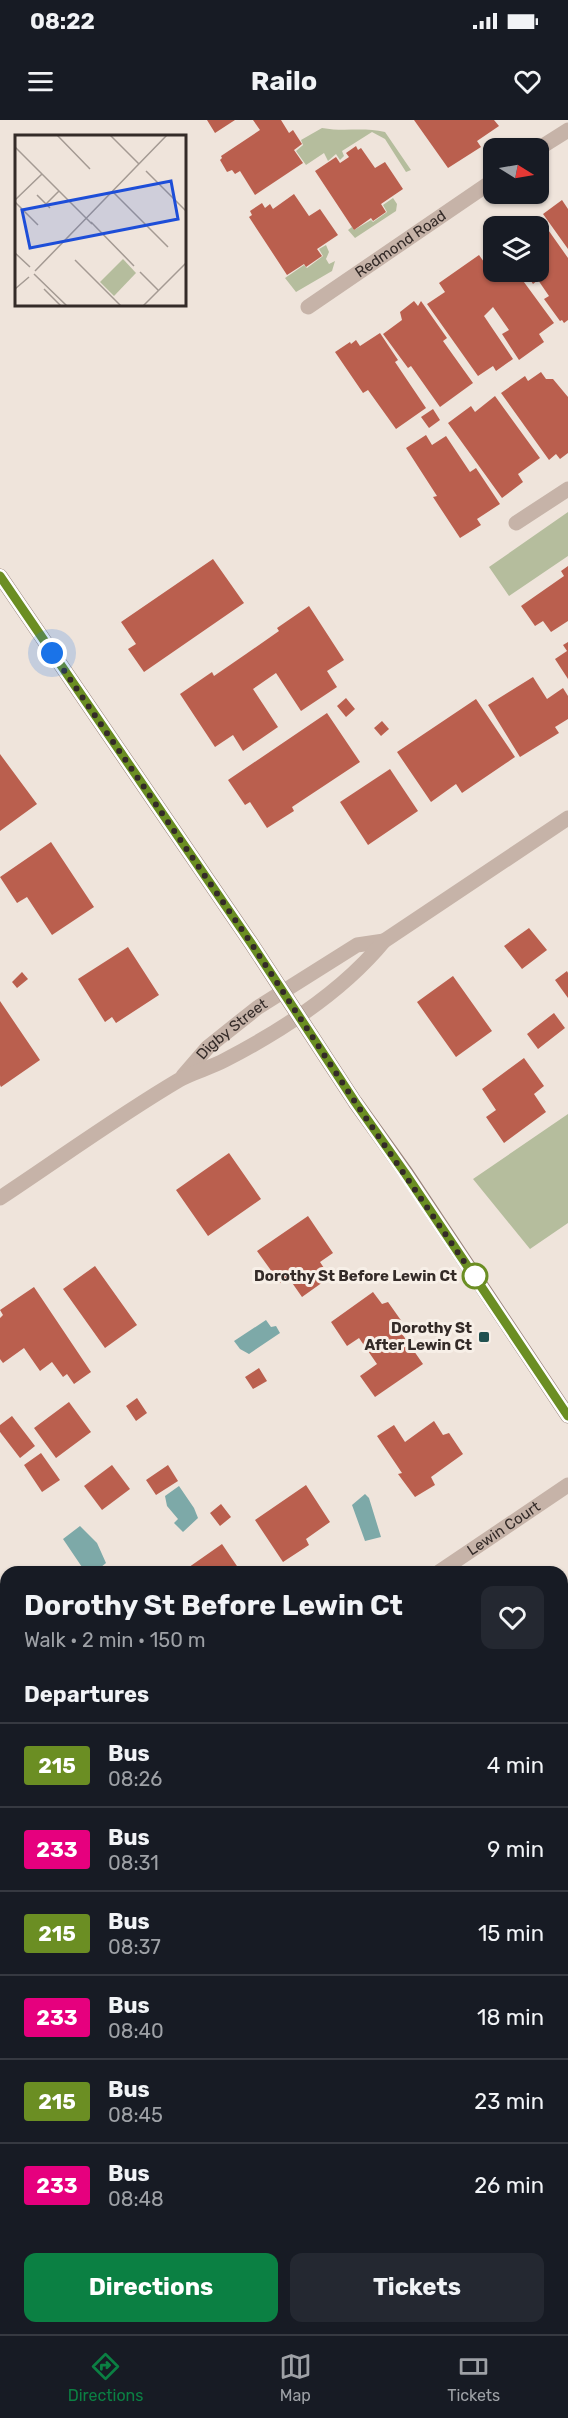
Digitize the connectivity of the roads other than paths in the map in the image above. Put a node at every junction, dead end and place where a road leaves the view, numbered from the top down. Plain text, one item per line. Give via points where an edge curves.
1 (568, 130) edge
2 (549, 142) edge
3 (483, 188) edge
4 (308, 307) dead end
5 (568, 489) edge
6 (516, 523) dead end
7 (0, 576) edge
8 (568, 818) edge
9 (384, 941) junction
10 (283, 992) junction
11 (299, 1017) junction
12 (181, 1079) junction
13 (0, 1198) edge
14 (568, 1416) edge
15 (568, 1485) edge
16 (448, 1566) edge

1 - 2 street
3 - 4 street, Redmond Road
5 - 6 street
7 - 10 main road
8 - 9 street, Digby Street
9 - 10 street, Digby Street via 357,945
9 - 11 street, Digby Street via 367,962
10 - 11 main road
10 - 12 street, Digby Street via 217,1040
11 - 12 street, Digby Street via 239,1053
11 - 14 main road
12 - 13 street, Digby Street
15 - 16 street, Lewin Court

